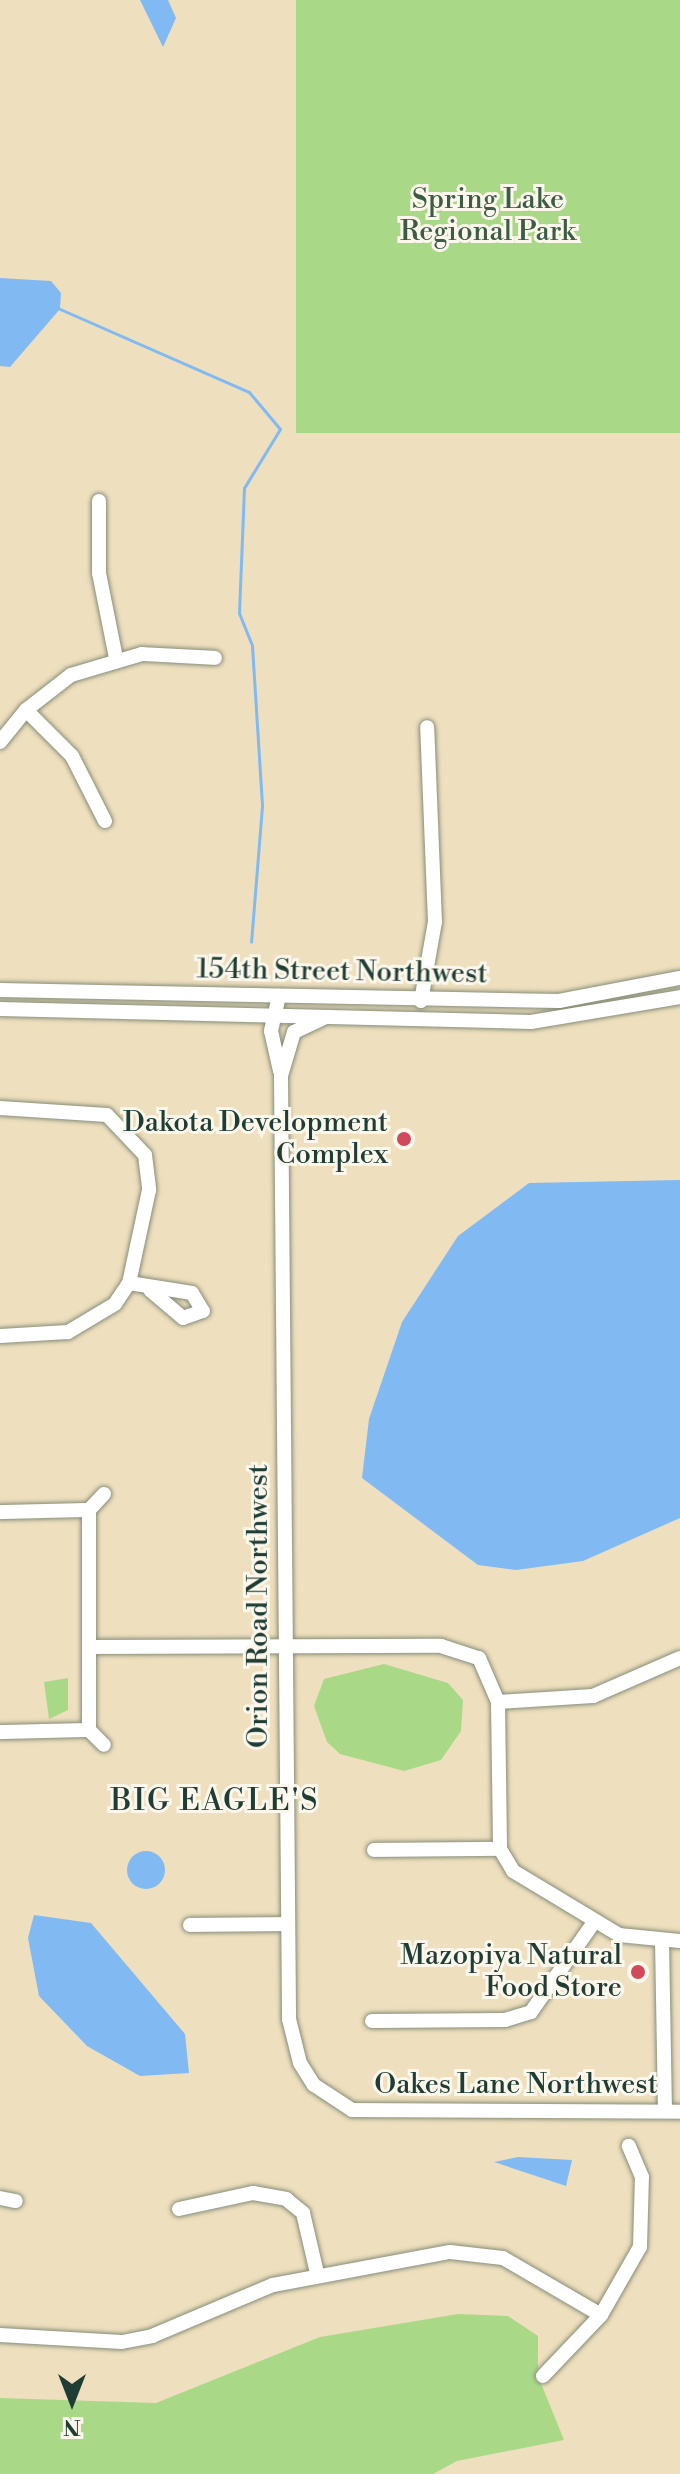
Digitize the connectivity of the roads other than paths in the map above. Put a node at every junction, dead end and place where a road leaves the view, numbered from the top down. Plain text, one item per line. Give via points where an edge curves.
1 (99, 501) dead end
2 (116, 658) junction
3 (215, 658) dead end
4 (26, 710) junction
5 (427, 727) dead end
6 (0, 742) edge
7 (105, 821) dead end
8 (680, 978) edge
9 (0, 990) edge
10 (279, 996) junction
11 (680, 997) edge
12 (421, 1001) junction
13 (0, 1009) edge
14 (274, 1016) junction
15 (326, 1017) junction
16 (281, 1076) junction
17 (0, 1108) edge
18 (129, 1283) junction
19 (150, 1290) dead end
20 (0, 1336) edge
21 (104, 1494) dead end
22 (89, 1510) junction
23 (0, 1512) edge
24 (89, 1647) junction
25 (285, 1647) junction
26 (680, 1658) edge
27 (498, 1702) junction
28 (89, 1730) junction
29 (0, 1732) edge
30 (104, 1745) dead end
31 (500, 1849) junction
32 (374, 1850) dead end
33 (594, 1922) junction
34 (287, 1924) junction
35 (190, 1925) dead end
36 (662, 1940) junction
37 (680, 1941) edge
38 (372, 2021) dead end
39 (352, 2110) joint
40 (672, 2112) edge
41 (629, 2146) dead end
42 (0, 2198) edge
43 (16, 2201) dead end
44 (179, 2209) dead end
45 (317, 2273) junction
46 (601, 2315) junction
47 (0, 2335) edge
48 (543, 2376) dead end

1 - 2 street via 99,573
2 - 3 street
2 - 4 street via 71,675
4 - 6 street
4 - 7 street via 72,756
5 - 12 street via 435,922
8 - 12 street, 154th Street Northwest via 559,1001
9 - 10 street, 154th Street Northwest
10 - 12 street, 154th Street Northwest
10 - 14 street, Orion Road Northwest
11 - 15 street, 154th Street Northwest via 531,1022
13 - 14 street, 154th Street Northwest
14 - 15 street, 154th Street Northwest
14 - 16 street, Orion Road Northwest
15 - 16 street, Orion Road Northwest via 294,1032
16 - 25 street, Orion Road Northwest
17 - 18 street via 92,1110 134,1138 149,1190
18 - 19 street
18 - 20 street via 87,1326
21 - 22 street
22 - 23 street
22 - 24 street
24 - 25 street
24 - 28 street
25 - 27 street via 462,1651 491,1674
25 - 34 street, Orion Road Northwest
26 - 27 street via 593,1696
27 - 31 street
28 - 29 street
28 - 30 street
31 - 32 street
31 - 33 street via 523,1880
33 - 36 street via 619,1935
33 - 38 street via 531,2012 505,2020
34 - 35 street
34 - 39 street, Orion Road Northwest via 289,2019 300,2063 314,2085
36 - 37 street
36 - 40 street
39 - 40 street, Oakes Lane Northwest
41 - 46 street via 642,2177 640,2247
42 - 43 street
44 - 45 street via 253,2193 286,2199 303,2213
45 - 46 street via 475,2253 527,2269
45 - 47 street via 152,2336 122,2342
46 - 48 street

